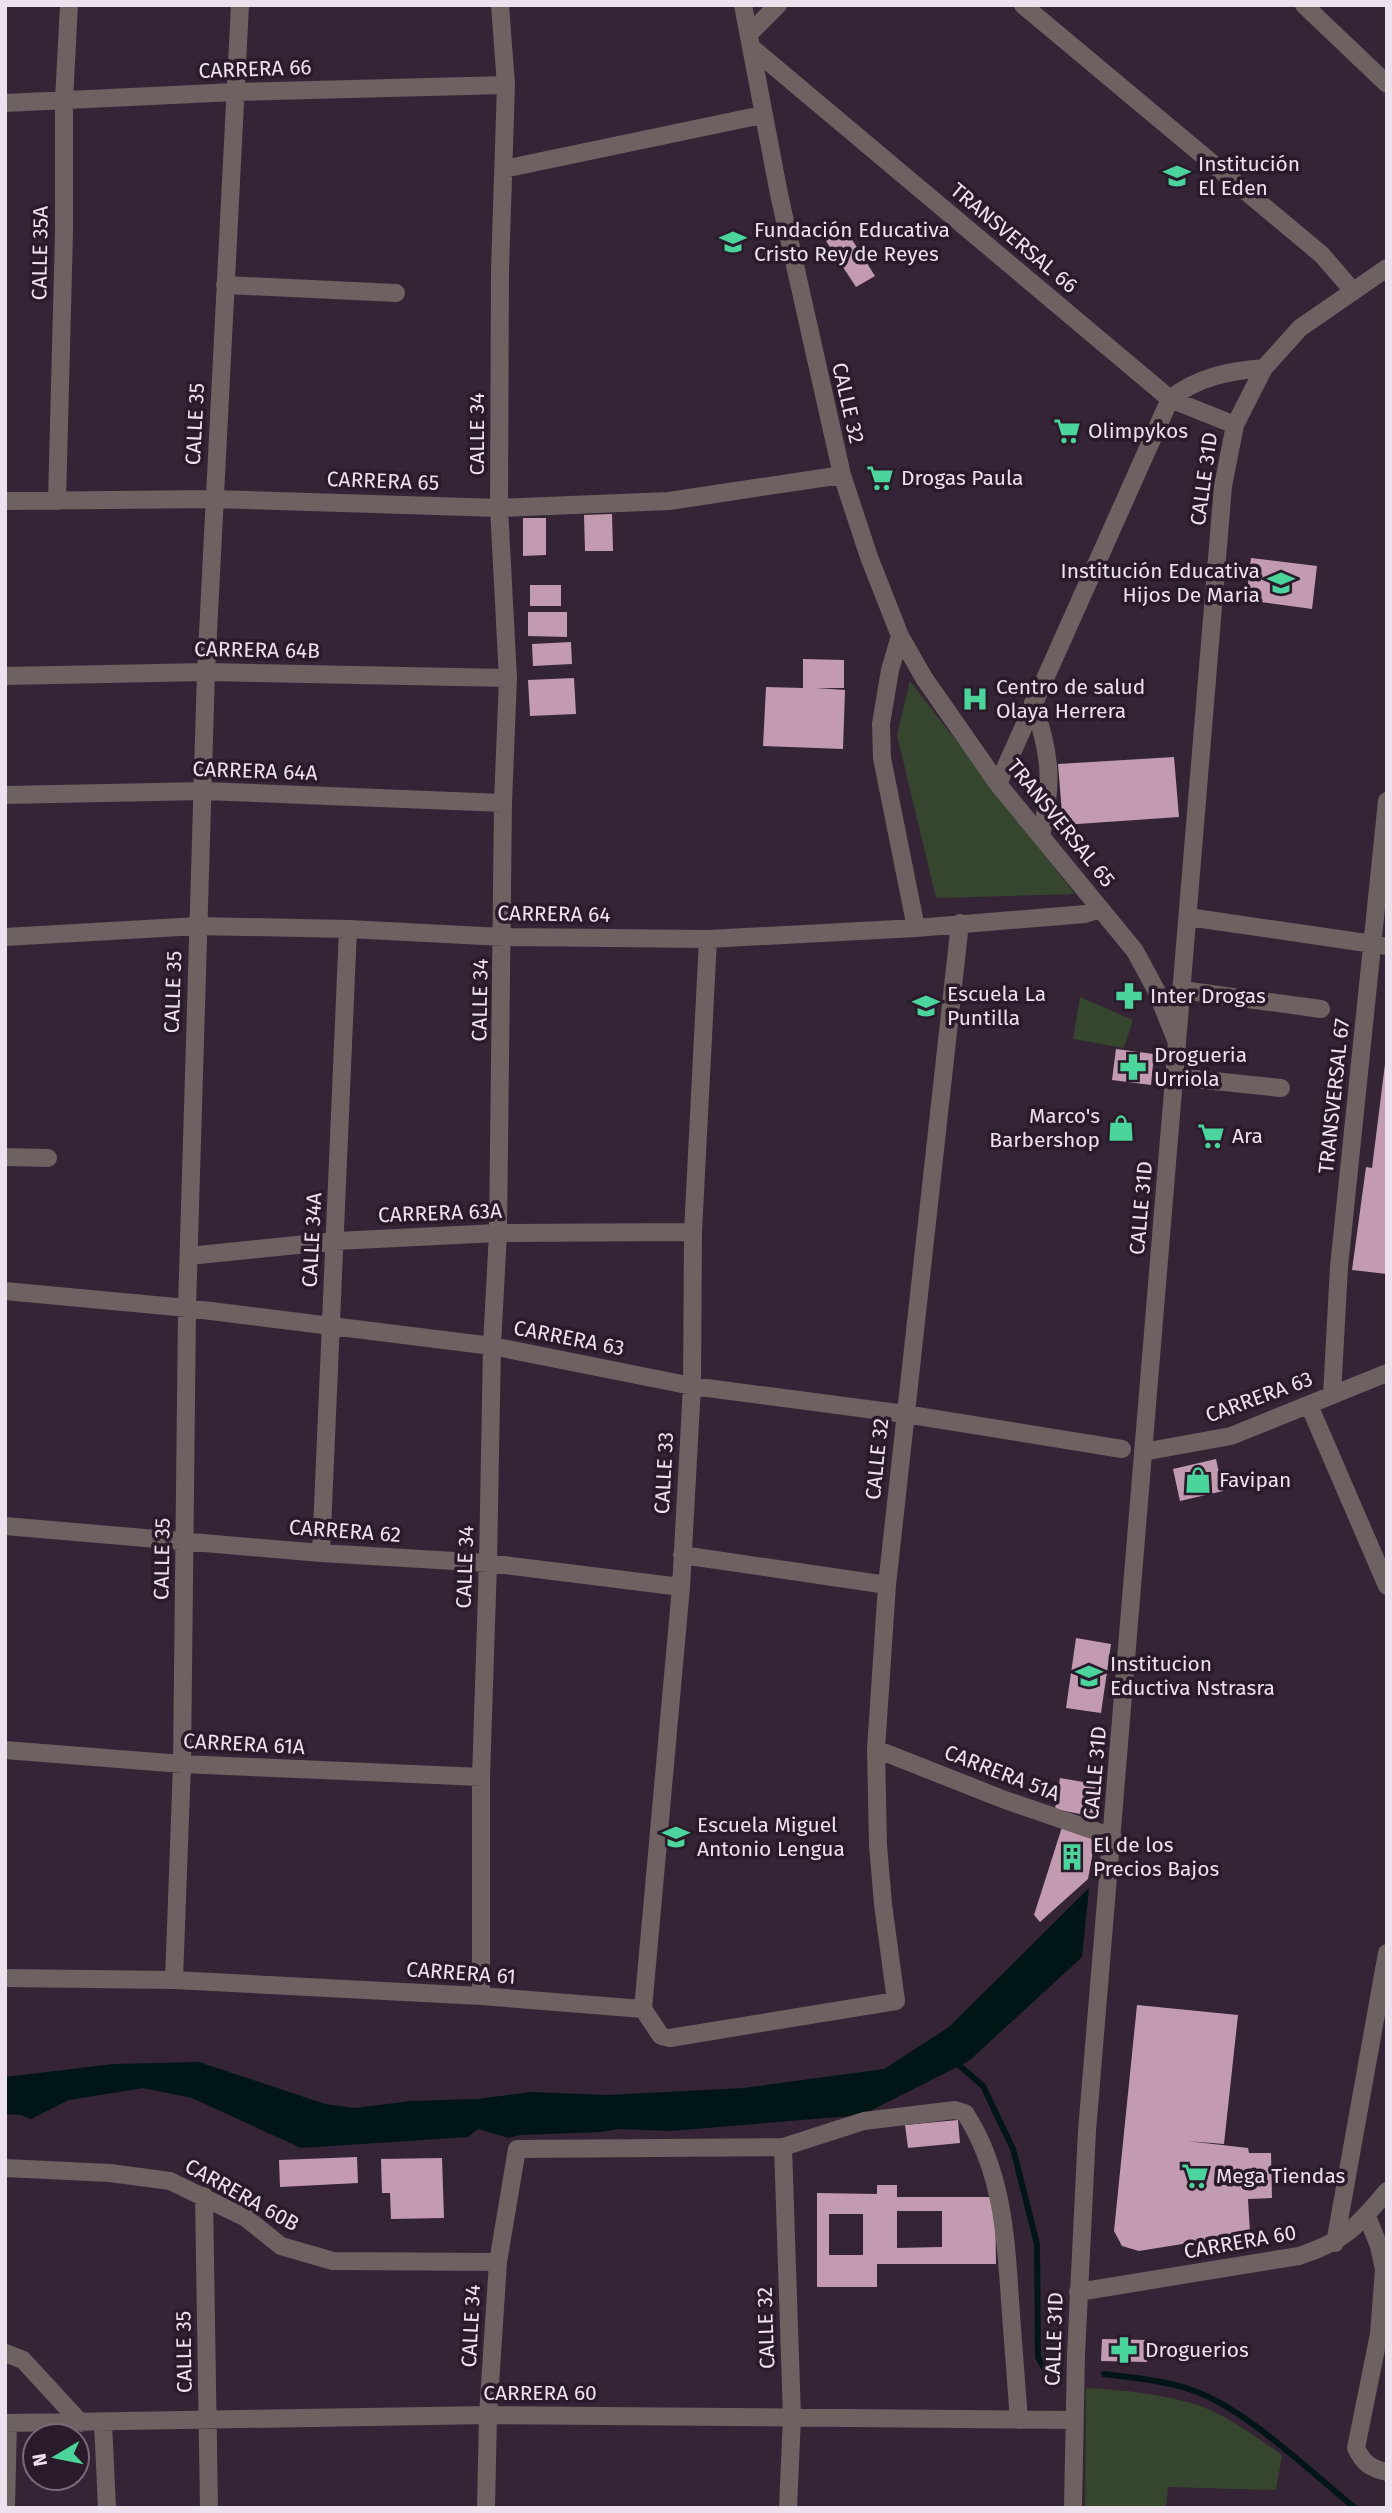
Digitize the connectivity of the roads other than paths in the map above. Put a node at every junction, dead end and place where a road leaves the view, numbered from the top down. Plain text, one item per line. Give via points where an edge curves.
1 (69, 5) edge
2 (240, 5) edge
3 (500, 5) edge
4 (743, 5) edge
5 (778, 5) edge
6 (1023, 5) edge
7 (1304, 5) edge
8 (750, 41) junction
9 (1387, 84) edge
10 (506, 85) junction
11 (235, 92) junction
12 (64, 100) junction
13 (5, 103) edge
14 (762, 115) junction
15 (504, 169) junction
16 (1387, 268) edge
17 (225, 285) junction
18 (1353, 291) junction
19 (396, 293) dead end
20 (1264, 368) junction
21 (1170, 399) junction
22 (1235, 425) junction
23 (842, 475) junction
24 (215, 499) junction
25 (5, 500) edge
26 (57, 501) junction
27 (499, 508) junction
28 (900, 636) junction
29 (206, 672) junction
30 (5, 676) edge
31 (508, 678) junction
32 (1033, 704) junction
33 (998, 784) junction
34 (204, 791) junction
35 (5, 795) edge
36 (1387, 801) edge
37 (503, 803) junction
38 (1041, 836) junction
39 (1101, 909) junction
40 (1188, 917) junction
41 (960, 923) junction
42 (198, 926) junction
43 (916, 928) junction
44 (348, 929) junction
45 (5, 937) edge
46 (503, 937) junction
47 (708, 939) junction
48 (1380, 945) edge
49 (1182, 990) junction
50 (1321, 1009) dead end
51 (1178, 1043) junction
52 (1175, 1077) junction
53 (1281, 1087) dead end
54 (5, 1157) edge
55 (48, 1158) dead end
56 (693, 1232) junction
57 (498, 1233) junction
58 (336, 1241) junction
59 (189, 1256) junction
60 (5, 1292) edge
61 (187, 1308) junction
62 (330, 1327) junction
63 (492, 1346) junction
64 (1387, 1373) edge
65 (692, 1386) junction
66 (1332, 1395) junction
67 (1309, 1405) junction
68 (905, 1414) junction
69 (1122, 1448) dead end
70 (1143, 1452) junction
71 (5, 1526) edge
72 (186, 1542) junction
73 (321, 1553) junction
74 (682, 1555) junction
75 (488, 1563) junction
76 (887, 1585) junction
77 (1387, 1586) edge
78 (681, 1587) junction
79 (876, 1749) junction
80 (5, 1750) edge
81 (182, 1764) junction
82 (481, 1777) junction
83 (1113, 1837) junction
84 (1387, 1954) edge
85 (5, 1978) edge
86 (174, 1980) junction
87 (481, 1996) junction
88 (643, 2009) junction
89 (783, 2147) junction
90 (5, 2168) edge
91 (1387, 2191) edge
92 (204, 2196) junction
93 (1375, 2211) edge
94 (1335, 2243) junction
95 (498, 2262) junction
96 (1078, 2292) junction
97 (5, 2353) edge
98 (488, 2415) junction
99 (792, 2417) junction
100 (1019, 2420) junction
101 (1074, 2420) junction
102 (208, 2421) junction
103 (80, 2422) edge
104 (103, 2422) junction
105 (7, 2423) edge
106 (91, 2423) edge
107 (1387, 2472) edge
108 (6, 2508) edge
109 (107, 2508) edge
110 (209, 2508) edge
111 (486, 2508) edge
112 (788, 2508) edge
113 (1073, 2508) edge

1 - 12 street, CALLE 35A
2 - 11 street, CALLE 35
3 - 10 street, CALLE 34
4 - 8 street, CALLE 32
5 - 8 street
6 - 18 street via 1322,256
7 - 9 street
8 - 14 street, CALLE 32
8 - 21 street, TRANSVERSAL 66
10 - 11 street, CARRERA 66
10 - 15 street, CALLE 34
11 - 12 street, CARRERA 66
11 - 17 street, CALLE 35
12 - 13 street, CARRERA 66
12 - 26 street, CALLE 35A
14 - 15 street
14 - 23 street, CALLE 32
15 - 27 street, CALLE 34
16 - 18 street, CALLE 31D
17 - 19 street
17 - 24 street, CALLE 35
18 - 20 street, CALLE 31D via 1300,328
20 - 21 street via 1211,376
20 - 22 street, CALLE 31D
21 - 22 street, TRANSVERSAL 66
21 - 32 street
22 - 40 street, CALLE 31D via 1223,486
23 - 27 street, CARRERA 65 via 669,502
23 - 28 street, CALLE 32
24 - 26 street, CARRERA 65
24 - 27 street, CARRERA 65
24 - 29 street, CALLE 35
25 - 26 street, CARRERA 65
27 - 31 street, CALLE 34
28 - 33 street, TRANSVERSAL 65
28 - 43 street via 881,724 881,758
29 - 30 street, CARRERA 64B
29 - 31 street, CARRERA 64B
29 - 34 street, CALLE 35
31 - 37 street, CALLE 34
32 - 33 street
32 - 38 street via 1050,769 1049,803
33 - 38 street, TRANSVERSAL 65
34 - 35 street, CARRERA 64A
34 - 37 street, CARRERA 64A
34 - 42 street, CALLE 35
36 - 48 street, TRANSVERSAL 67
37 - 46 street, CALLE 34
38 - 39 street, TRANSVERSAL 65
39 - 41 street, CARRERA 64
39 - 51 street, TRANSVERSAL 65 via 1146,968
40 - 48 street
40 - 49 street, CALLE 31D
41 - 43 street, CARRERA 64
41 - 68 street, CALLE 32
42 - 44 street, CARRERA 64
42 - 45 street, CARRERA 64
42 - 59 street, CALLE 35
43 - 47 street, CARRERA 64
44 - 46 street, CARRERA 64
44 - 58 street, CALLE 34A
46 - 47 street, CARRERA 64
46 - 57 street, CALLE 34
47 - 56 street, CALLE 33
48 - 66 street, TRANSVERSAL 67 via 1339,1267
49 - 50 street
49 - 51 street, CALLE 31D
51 - 52 street, CALLE 31D
52 - 53 street
52 - 70 street, CALLE 31D
54 - 55 street
56 - 57 street, CARRERA 63A
56 - 65 street, CALLE 33
57 - 58 street, CARRERA 63A
57 - 63 street, CALLE 34
58 - 59 street, CARRERA 63A
58 - 62 street, CALLE 34A
59 - 61 street, CALLE 35
60 - 61 street, CARRERA 63
61 - 62 street, CARRERA 63
61 - 72 street, CALLE 35
62 - 63 street, CARRERA 63
62 - 73 street, CALLE 34A
63 - 65 street, CARRERA 63
63 - 75 street, CALLE 34
64 - 66 street, CARRERA 63
65 - 68 street, CARRERA 63
65 - 74 street, CALLE 33
66 - 67 street, CARRERA 63
67 - 70 street, CARRERA 63 via 1231,1436
67 - 77 street
68 - 69 street, CARRERA 63
68 - 76 street, CALLE 32
70 - 83 street, CALLE 31D
71 - 72 street, CARRERA 62
72 - 73 street, CARRERA 62
72 - 81 street, CALLE 35
73 - 75 street, CARRERA 62
74 - 76 street
74 - 78 street, CALLE 33
75 - 78 street, CARRERA 62
75 - 82 street, CALLE 34
76 - 79 street, CALLE 32
78 - 88 street, CALLE 33
79 - 83 street, CARRERA 51A
79 - 88 street, CALLE 32 via 878,1846 896,2001 670,2038 661,2036
80 - 81 street, CARRERA 61A
81 - 82 street, CARRERA 61A
81 - 86 street, CALLE 35
82 - 87 street, CALLE 34
83 - 96 street, CALLE 31D
84 - 94 street
85 - 86 street, CARRERA 61
86 - 87 street, CARRERA 61
87 - 88 street, CARRERA 61
89 - 95 street, CALLE 34 via 517,2149
89 - 99 street, CALLE 32
89 - 100 street via 864,2122 955,2110 965,2113 999,2190
90 - 92 street, CARRERA 60B via 170,2181
91 - 93 street, CARRERA 60
92 - 95 street, CARRERA 60B via 246,2218 281,2246 333,2261
92 - 102 street, CALLE 35
93 - 94 street, CARRERA 60
93 - 107 street via 1384,2269 1378,2334 1356,2448 1362,2461
94 - 96 street, CARRERA 60 via 1299,2256
95 - 98 street, CALLE 34
96 - 101 street, CALLE 31D
97 - 103 street via 23,2360
98 - 99 street, CARRERA 60
98 - 102 street, CARRERA 60
98 - 111 street, CALLE 34
99 - 100 street, CARRERA 60
99 - 112 street, CALLE 32
100 - 101 street, CARRERA 60
101 - 113 street, CALLE 31D
102 - 104 street, CARRERA 60
102 - 110 street, CALLE 35
104 - 106 street, CARRERA 60
104 - 109 street
105 - 108 street

